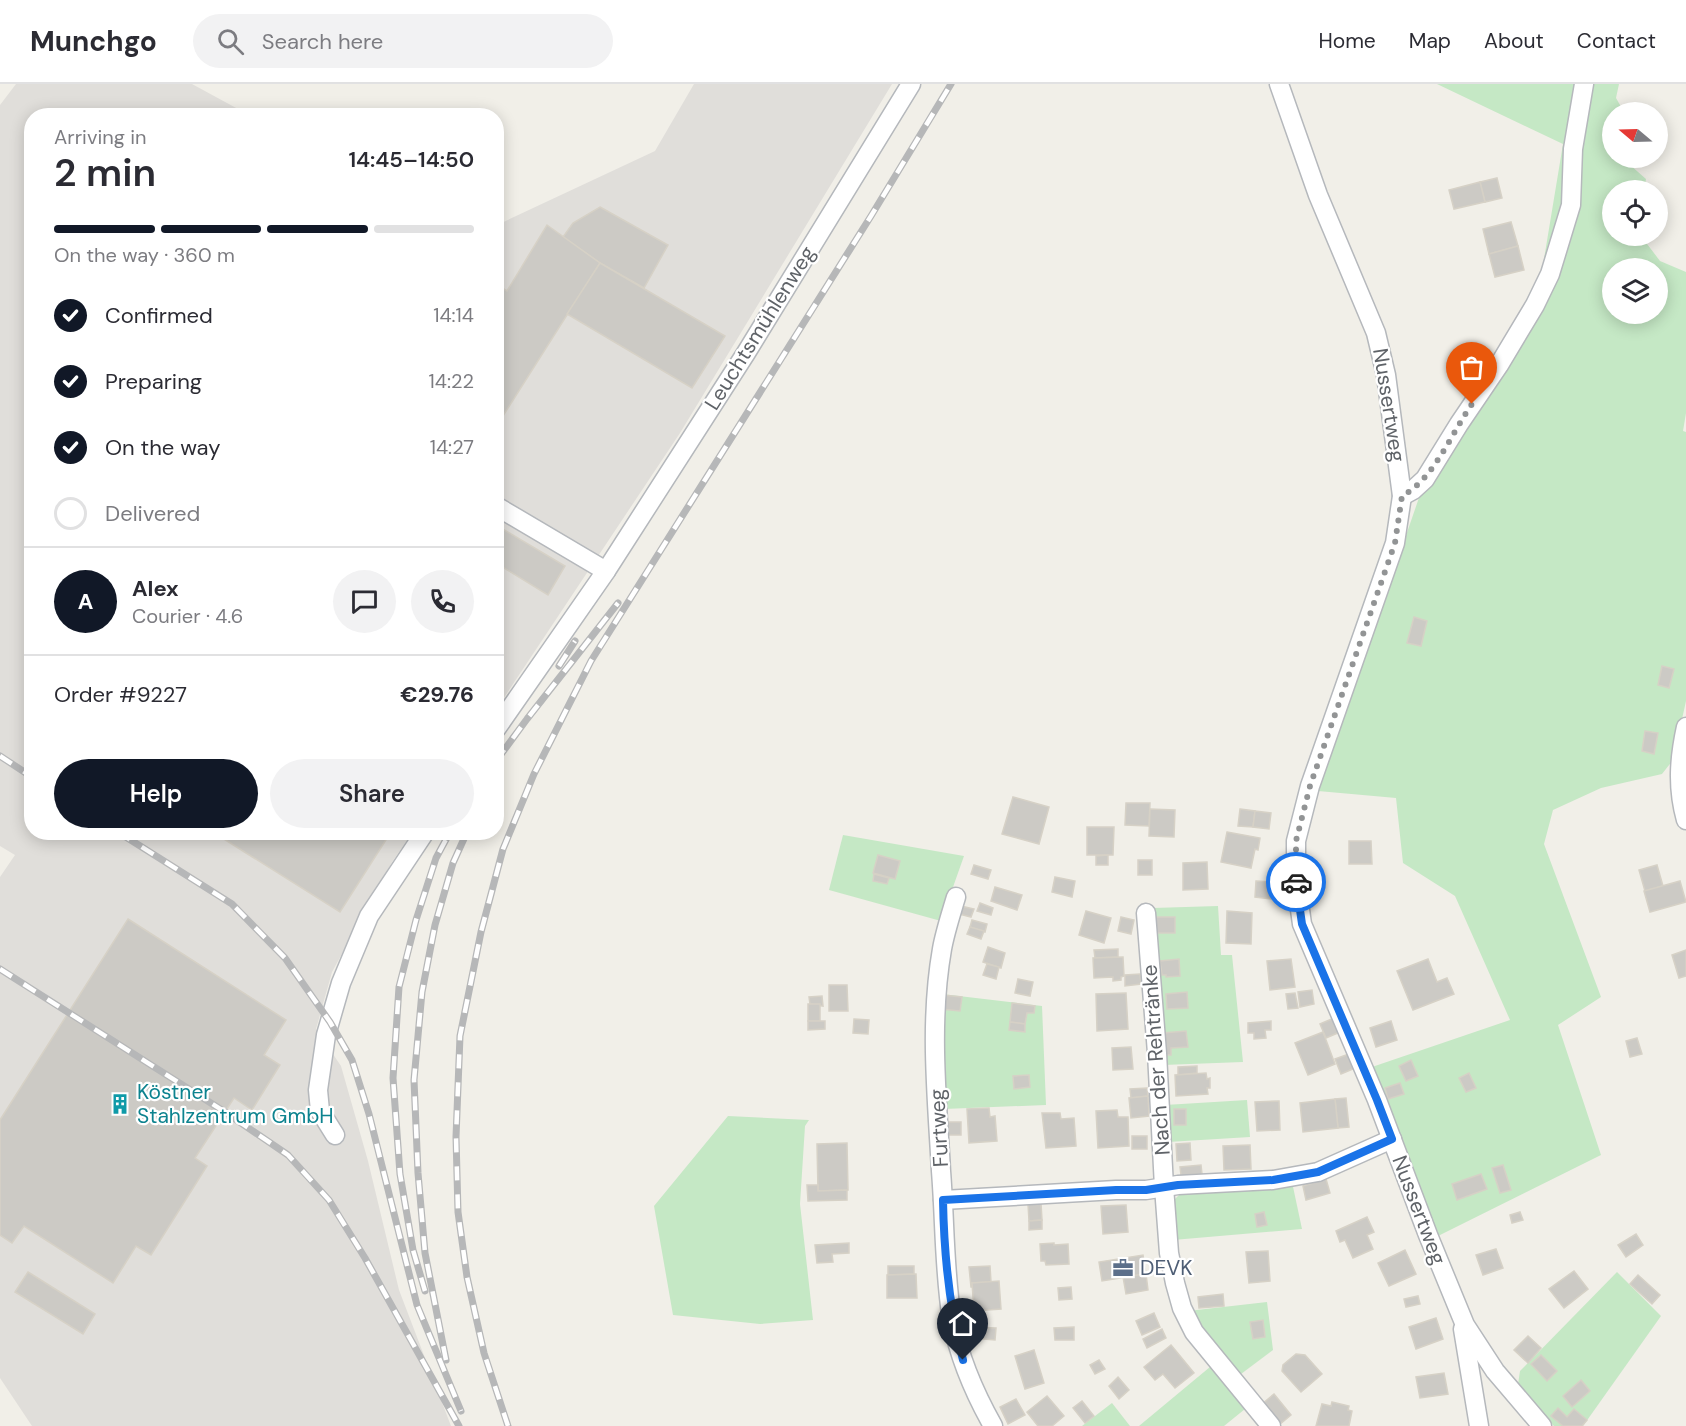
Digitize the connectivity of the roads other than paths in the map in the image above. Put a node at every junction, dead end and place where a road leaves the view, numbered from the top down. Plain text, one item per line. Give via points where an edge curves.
1 (911, 84) edge
2 (1279, 84) edge
3 (1584, 84) edge
4 (1402, 496) junction
5 (504, 511) edge
6 (606, 571) junction
7 (504, 718) edge
8 (1686, 727) edge
9 (1686, 820) edge
10 (420, 840) edge
11 (956, 897) dead end
12 (1146, 914) dead end
13 (335, 1135) dead end
14 (1392, 1139) junction
15 (1164, 1188) junction
16 (943, 1200) junction
17 (1465, 1325) junction
18 (993, 1426) edge
19 (1271, 1426) edge
20 (1479, 1426) edge
21 (1542, 1426) edge

1 - 6 street, Leuchtsmühlenweg
2 - 4 street, Nussertweg via 1318,195 1376,333 1386,375
3 - 4 street via 1573,149 1571,205 1550,274 1535,305 1425,479
4 - 14 street, Nussertweg via 1395,543 1310,786 1296,841 1302,924
5 - 6 street
6 - 7 street, Leuchtsmühlenweg
8 - 9 street via 1679,778
10 - 13 street via 369,916 341,983 326,1035 318,1090 320,1112
11 - 16 street, Furtweg via 942,948 936,994 934,1052
12 - 15 street, Nach der Rehtränke
14 - 15 street via 1318,1172 1273,1180
14 - 17 street, Nussertweg
15 - 16 street
15 - 19 street, Nach der Rehtränke via 1169,1253 1182,1308 1194,1332
16 - 18 street, Furtweg via 952,1321 963,1360
17 - 20 street via 1462,1336
17 - 21 street, Nussertweg via 1495,1371

